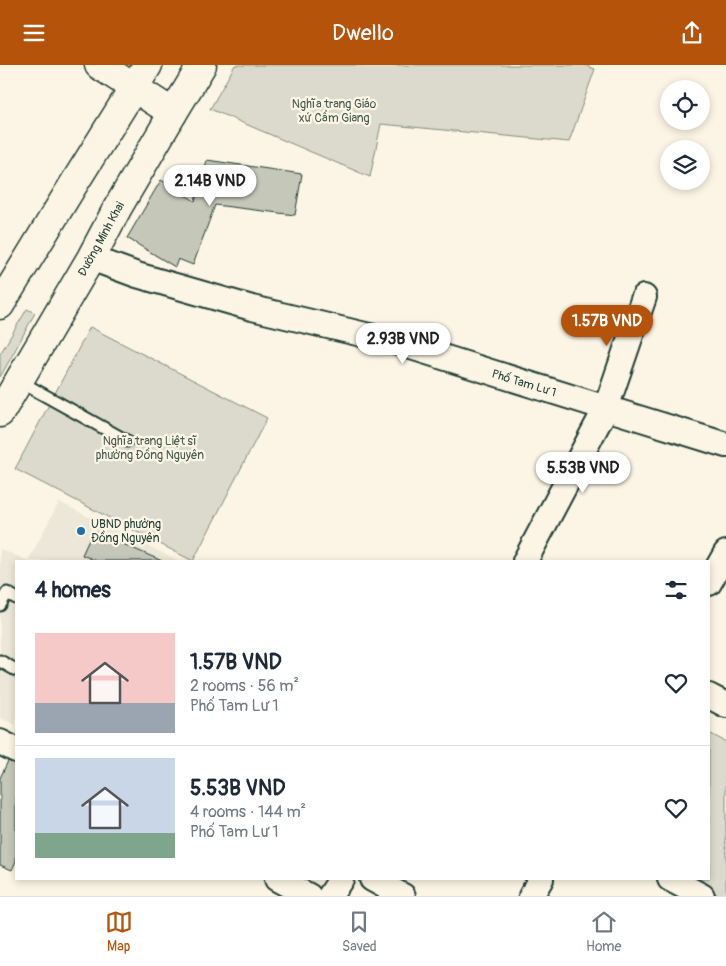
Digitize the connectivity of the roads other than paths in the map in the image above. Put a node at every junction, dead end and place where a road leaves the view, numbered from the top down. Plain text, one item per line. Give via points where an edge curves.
1 (99, 65) edge
2 (148, 65) edge
3 (202, 65) edge
4 (133, 88) junction
5 (173, 113) junction
6 (91, 258) junction
7 (644, 297) dead end
8 (0, 305) edge
9 (19, 381) junction
10 (606, 409) junction
11 (0, 413) edge
12 (127, 441) dead end
13 (726, 445) edge
14 (726, 553) edge
15 (526, 560) edge
16 (710, 581) edge
17 (15, 597) edge
18 (0, 605) edge
19 (0, 661) edge
20 (15, 669) edge
21 (710, 697) edge
22 (726, 705) edge
23 (0, 742) edge
24 (15, 750) edge
25 (279, 880) edge
26 (339, 880) edge
27 (374, 880) edge
28 (540, 880) edge
29 (672, 880) edge
30 (310, 896) edge
31 (330, 896) edge
32 (403, 896) edge
33 (531, 896) edge
34 (702, 896) edge

1 - 4 main road
2 - 4 main road
3 - 5 main road, Đường Minh Khai
4 - 5 main road
4 - 8 main road
5 - 6 main road, Đường Minh Khai
6 - 9 main road, Đường Minh Khai
6 - 10 street, Phố Tam Lư 1 via 137,275 252,308 395,342
7 - 10 street
9 - 11 main road, Đường Minh Khai
9 - 12 lane
10 - 13 street, Phố Tam Lư 1
10 - 15 street
14 - 16 street
17 - 18 lane via 7,593
19 - 20 lane
21 - 22 street
23 - 24 street
25 - 30 street
26 - 31 street
27 - 32 street
28 - 33 street
29 - 34 street

